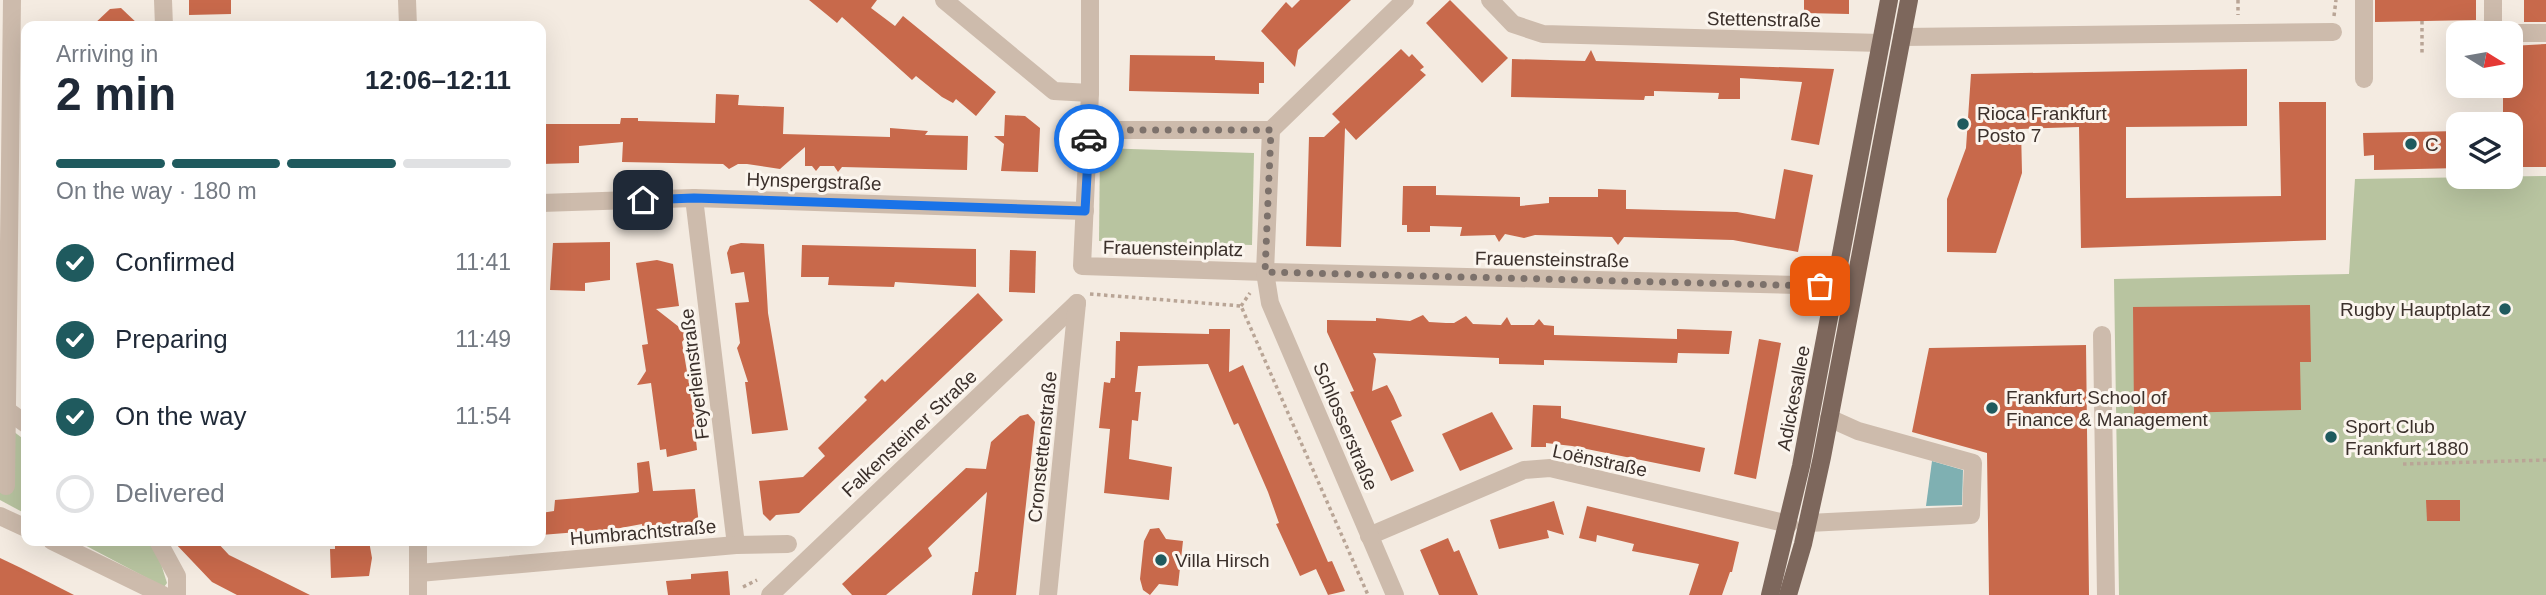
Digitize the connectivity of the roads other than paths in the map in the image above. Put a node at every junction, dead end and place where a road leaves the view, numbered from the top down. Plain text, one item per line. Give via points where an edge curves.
1 (12, 0) edge
2 (163, 0) edge
3 (407, 0) edge
4 (944, 0) edge
5 (1090, 0) edge
6 (1405, 0) edge
7 (1490, 0) edge
8 (1889, 0) edge
9 (1909, 0) edge
10 (2364, 0) edge
11 (2493, 0) edge
12 (164, 21) edge
13 (408, 21) edge
14 (2493, 21) edge
15 (2333, 32) dead end
16 (2524, 33) edge
17 (2546, 33) edge
18 (1902, 37) junction
19 (1881, 43) junction
20 (2364, 79) dead end
21 (1090, 93) junction
22 (1089, 130) junction
23 (1271, 130) junction
24 (694, 198) junction
25 (546, 203) edge
26 (1085, 211) junction
27 (1265, 272) junction
28 (1837, 286) junction
29 (1078, 298) joint
30 (2102, 335) dead end
31 (3, 406) edge
32 (1829, 418) junction
33 (21, 420) edge
34 (6, 486) dead end
35 (0, 516) edge
36 (1798, 523) junction
37 (21, 526) edge
38 (1369, 536) junction
39 (788, 544) dead end
40 (736, 545) junction
41 (65, 546) edge
42 (162, 546) edge
43 (418, 546) edge
44 (419, 573) junction
45 (163, 595) edge
46 (177, 595) edge
47 (418, 595) edge
48 (771, 595) edge
49 (1048, 595) edge
50 (1395, 595) edge
51 (1770, 595) edge
52 (1788, 595) edge
53 (2106, 595) edge

1 - 31 street
2 - 12 street
3 - 13 street
4 - 21 street via 1054,91
5 - 21 street
6 - 23 street
7 - 19 street, Stettenstraße via 1513,24 1543,34
8 - 19 main road, Adickesallee
9 - 18 main road, Adickesallee
10 - 20 street
11 - 14 street
15 - 18 street
16 - 17 street
18 - 32 main road, Adickesallee
19 - 28 main road, Adickesallee
21 - 22 street
22 - 23 street
22 - 26 street, Frauensteinplatz
23 - 27 street, Frauensteinplatz
24 - 25 street, Hynspergstraße
24 - 26 street, Hynspergstraße
24 - 40 street, Feyerleinstraße
26 - 27 street, Frauensteinplatz via 1082,266
27 - 28 street, Frauensteinstraße
27 - 38 street, Schlosserstraße via 1270,303
28 - 36 main road, Adickesallee
29 - 48 street, Falkensteiner Straße
29 - 49 street, Cronstettenstraße
30 - 53 street
31 - 33 street
31 - 34 street
32 - 36 main road, Adickesallee
32 - 36 street, Loënstraße via 1858,431 1973,463 1971,515
35 - 37 street
36 - 38 street, Loënstraße via 1550,468 1524,470
36 - 51 main road, Adickesallee
36 - 52 main road, Adickesallee
38 - 50 street, Schlosserstraße
39 - 40 street, Humbrachtstraße
40 - 44 street, Humbrachtstraße
41 - 45 street
42 - 46 street via 177,576
43 - 44 street
44 - 47 street

